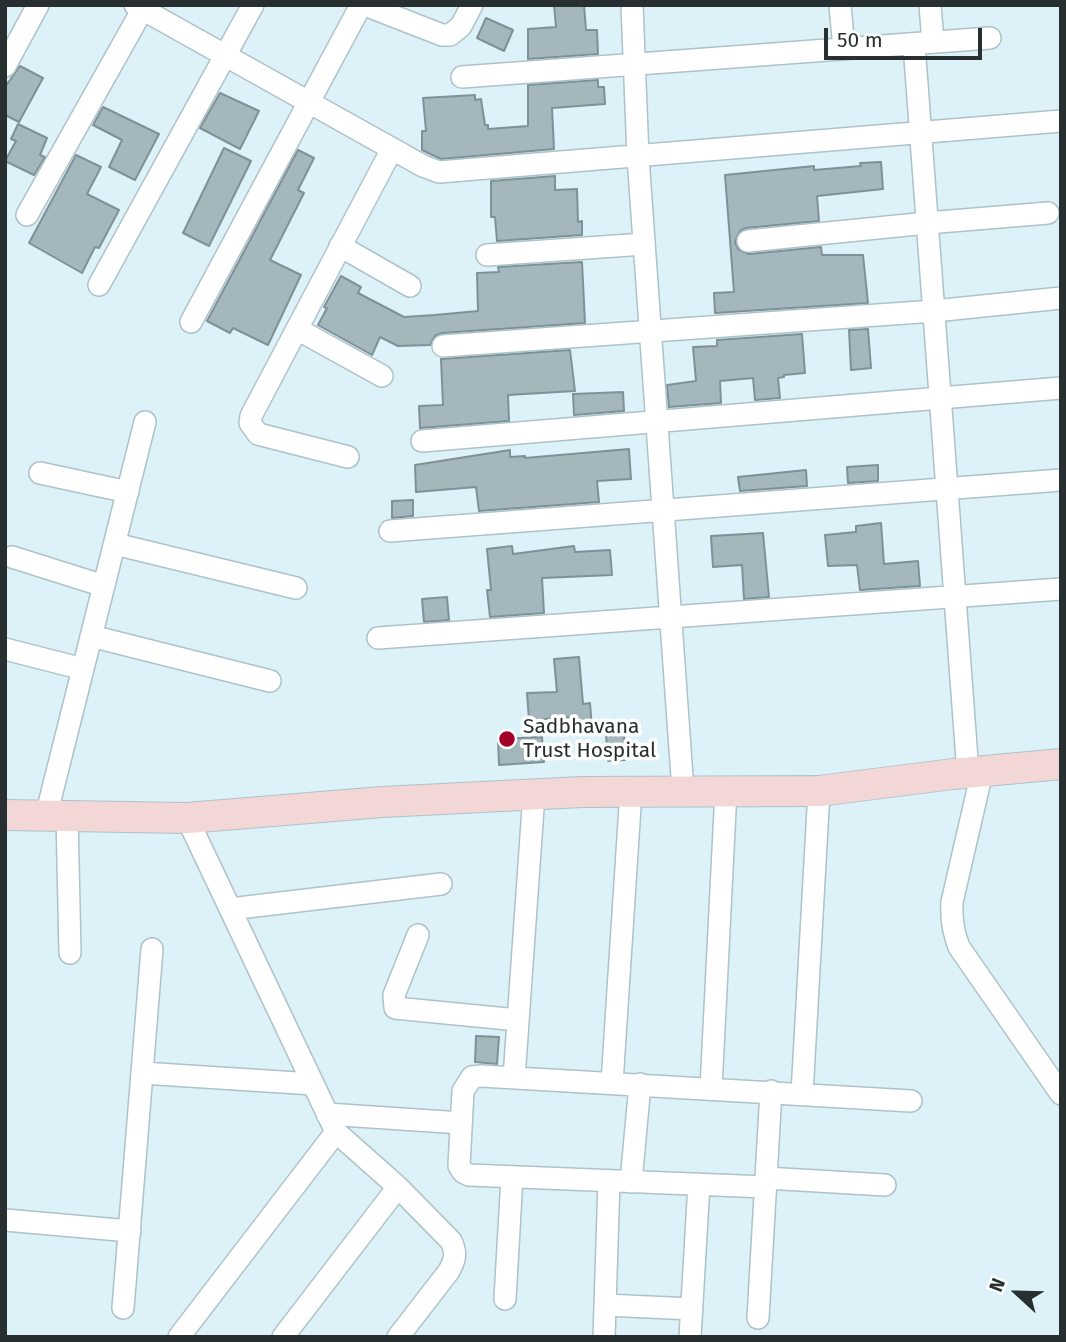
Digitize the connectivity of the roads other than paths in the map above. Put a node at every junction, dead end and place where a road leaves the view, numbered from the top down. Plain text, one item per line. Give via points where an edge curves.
1 (38, 5) edge
2 (253, 5) edge
3 (363, 5) edge
4 (472, 5) edge
5 (632, 5) edge
6 (839, 5) edge
7 (930, 5) edge
8 (141, 7) edge
9 (990, 38) dead end
10 (923, 43) junction
11 (844, 49) junction
12 (226, 56) junction
13 (635, 64) junction
14 (5, 66) edge
15 (462, 77) dead end
16 (309, 102) junction
17 (1061, 121) edge
18 (920, 133) junction
19 (392, 149) junction
20 (638, 157) junction
21 (1048, 214) dead end
22 (27, 215) dead end
23 (927, 223) junction
24 (748, 242) dead end
25 (644, 244) junction
26 (341, 246) junction
27 (487, 255) dead end
28 (99, 285) dead end
29 (410, 286) dead end
30 (1061, 298) edge
31 (934, 311) junction
32 (191, 322) dead end
33 (297, 329) junction
34 (651, 331) junction
35 (443, 346) dead end
36 (382, 376) dead end
37 (1061, 388) edge
38 (940, 397) junction
39 (657, 421) junction
40 (145, 422) dead end
41 (422, 441) dead end
42 (348, 457) dead end
43 (40, 473) dead end
44 (1061, 480) edge
45 (947, 488) junction
46 (128, 492) junction
47 (663, 511) junction
48 (390, 531) dead end
49 (115, 544) junction
50 (12, 557) dead end
51 (104, 586) junction
52 (296, 587) dead end
53 (1061, 589) edge
54 (955, 596) junction
55 (671, 617) junction
56 (91, 636) junction
57 (378, 638) dead end
58 (5, 649) edge
59 (83, 669) junction
60 (270, 681) dead end
61 (1061, 764) edge
62 (975, 772) junction
63 (683, 791) junction
64 (726, 791) junction
65 (819, 791) junction
66 (631, 792) junction
67 (534, 794) junction
68 (5, 815) edge
69 (56, 816) junction
70 (187, 818) junction
71 (441, 884) dead end
72 (230, 909) junction
73 (418, 935) dead end
74 (152, 949) dead end
75 (70, 953) dead end
76 (518, 1020) junction
77 (142, 1073) junction
78 (514, 1078) junction
79 (612, 1083) junction
80 (313, 1084) junction
81 (640, 1084) junction
82 (711, 1088) junction
83 (771, 1091) junction
84 (803, 1094) junction
85 (1061, 1094) edge
86 (911, 1101) dead end
87 (332, 1123) junction
88 (461, 1123) junction
89 (512, 1177) junction
90 (609, 1181) junction
91 (631, 1182) junction
92 (766, 1182) junction
93 (699, 1184) junction
94 (885, 1185) dead end
95 (398, 1187) junction
96 (5, 1220) edge
97 (130, 1231) junction
98 (505, 1299) dead end
99 (605, 1305) junction
100 (124, 1308) dead end
101 (692, 1309) junction
102 (758, 1318) dead end
103 (179, 1337) edge
104 (283, 1337) edge
105 (398, 1337) edge
106 (604, 1337) edge
107 (690, 1337) edge

1 - 14 street
2 - 12 street
3 - 4 street via 442,35 461,26
3 - 16 street
5 - 13 street
6 - 11 street
7 - 10 street
8 - 12 street
8 - 22 street
9 - 10 street
10 - 11 street
10 - 18 street
11 - 13 street
12 - 16 street
12 - 28 street
13 - 15 street
13 - 20 street
16 - 19 street
16 - 32 street
17 - 18 street
18 - 20 street
18 - 23 street
19 - 20 street via 423,166 453,173
19 - 26 street
20 - 25 street
21 - 23 street
23 - 24 street
23 - 31 street
25 - 27 street
25 - 34 street
26 - 29 street
26 - 33 street
30 - 31 street
31 - 34 street
31 - 38 street
33 - 36 street
33 - 42 street via 251,415 252,429
34 - 35 street
34 - 39 street
37 - 38 street
38 - 39 street
38 - 45 street
39 - 41 street
39 - 47 street
40 - 46 street
43 - 46 street
44 - 45 street
45 - 47 street
45 - 54 street
46 - 49 street
47 - 48 street
47 - 55 street
49 - 51 street
49 - 52 street
50 - 51 street
51 - 56 street
53 - 54 street
54 - 55 street
54 - 62 street
55 - 57 street
55 - 63 street
56 - 59 street
56 - 60 street
58 - 59 street
59 - 69 street
61 - 62 street
62 - 65 street
62 - 85 street via 952,902 954,933 959,947
63 - 64 street
63 - 66 street
64 - 65 street
64 - 82 street
65 - 84 street
66 - 67 street
66 - 79 street
67 - 70 street
67 - 76 street
68 - 69 street
69 - 70 street
69 - 75 street
70 - 72 street
71 - 72 street
72 - 80 street
73 - 76 street via 394,995 396,1008
74 - 77 street
76 - 78 street
77 - 80 street
77 - 97 street
78 - 79 street
78 - 88 street via 472,1077 463,1091
79 - 81 street
80 - 87 street
81 - 82 street
81 - 91 street
82 - 83 street
83 - 84 street
83 - 92 street
84 - 86 street
87 - 88 street
87 - 95 street
87 - 103 street
88 - 89 street via 459,1166 463,1172
89 - 90 street
89 - 98 street
90 - 91 street
90 - 99 street
91 - 93 street
92 - 93 street
92 - 94 street
92 - 102 street
93 - 101 street
95 - 104 street
95 - 105 street via 456,1250 449,1271
96 - 97 street
97 - 100 street
99 - 101 street
99 - 106 street
101 - 107 street

